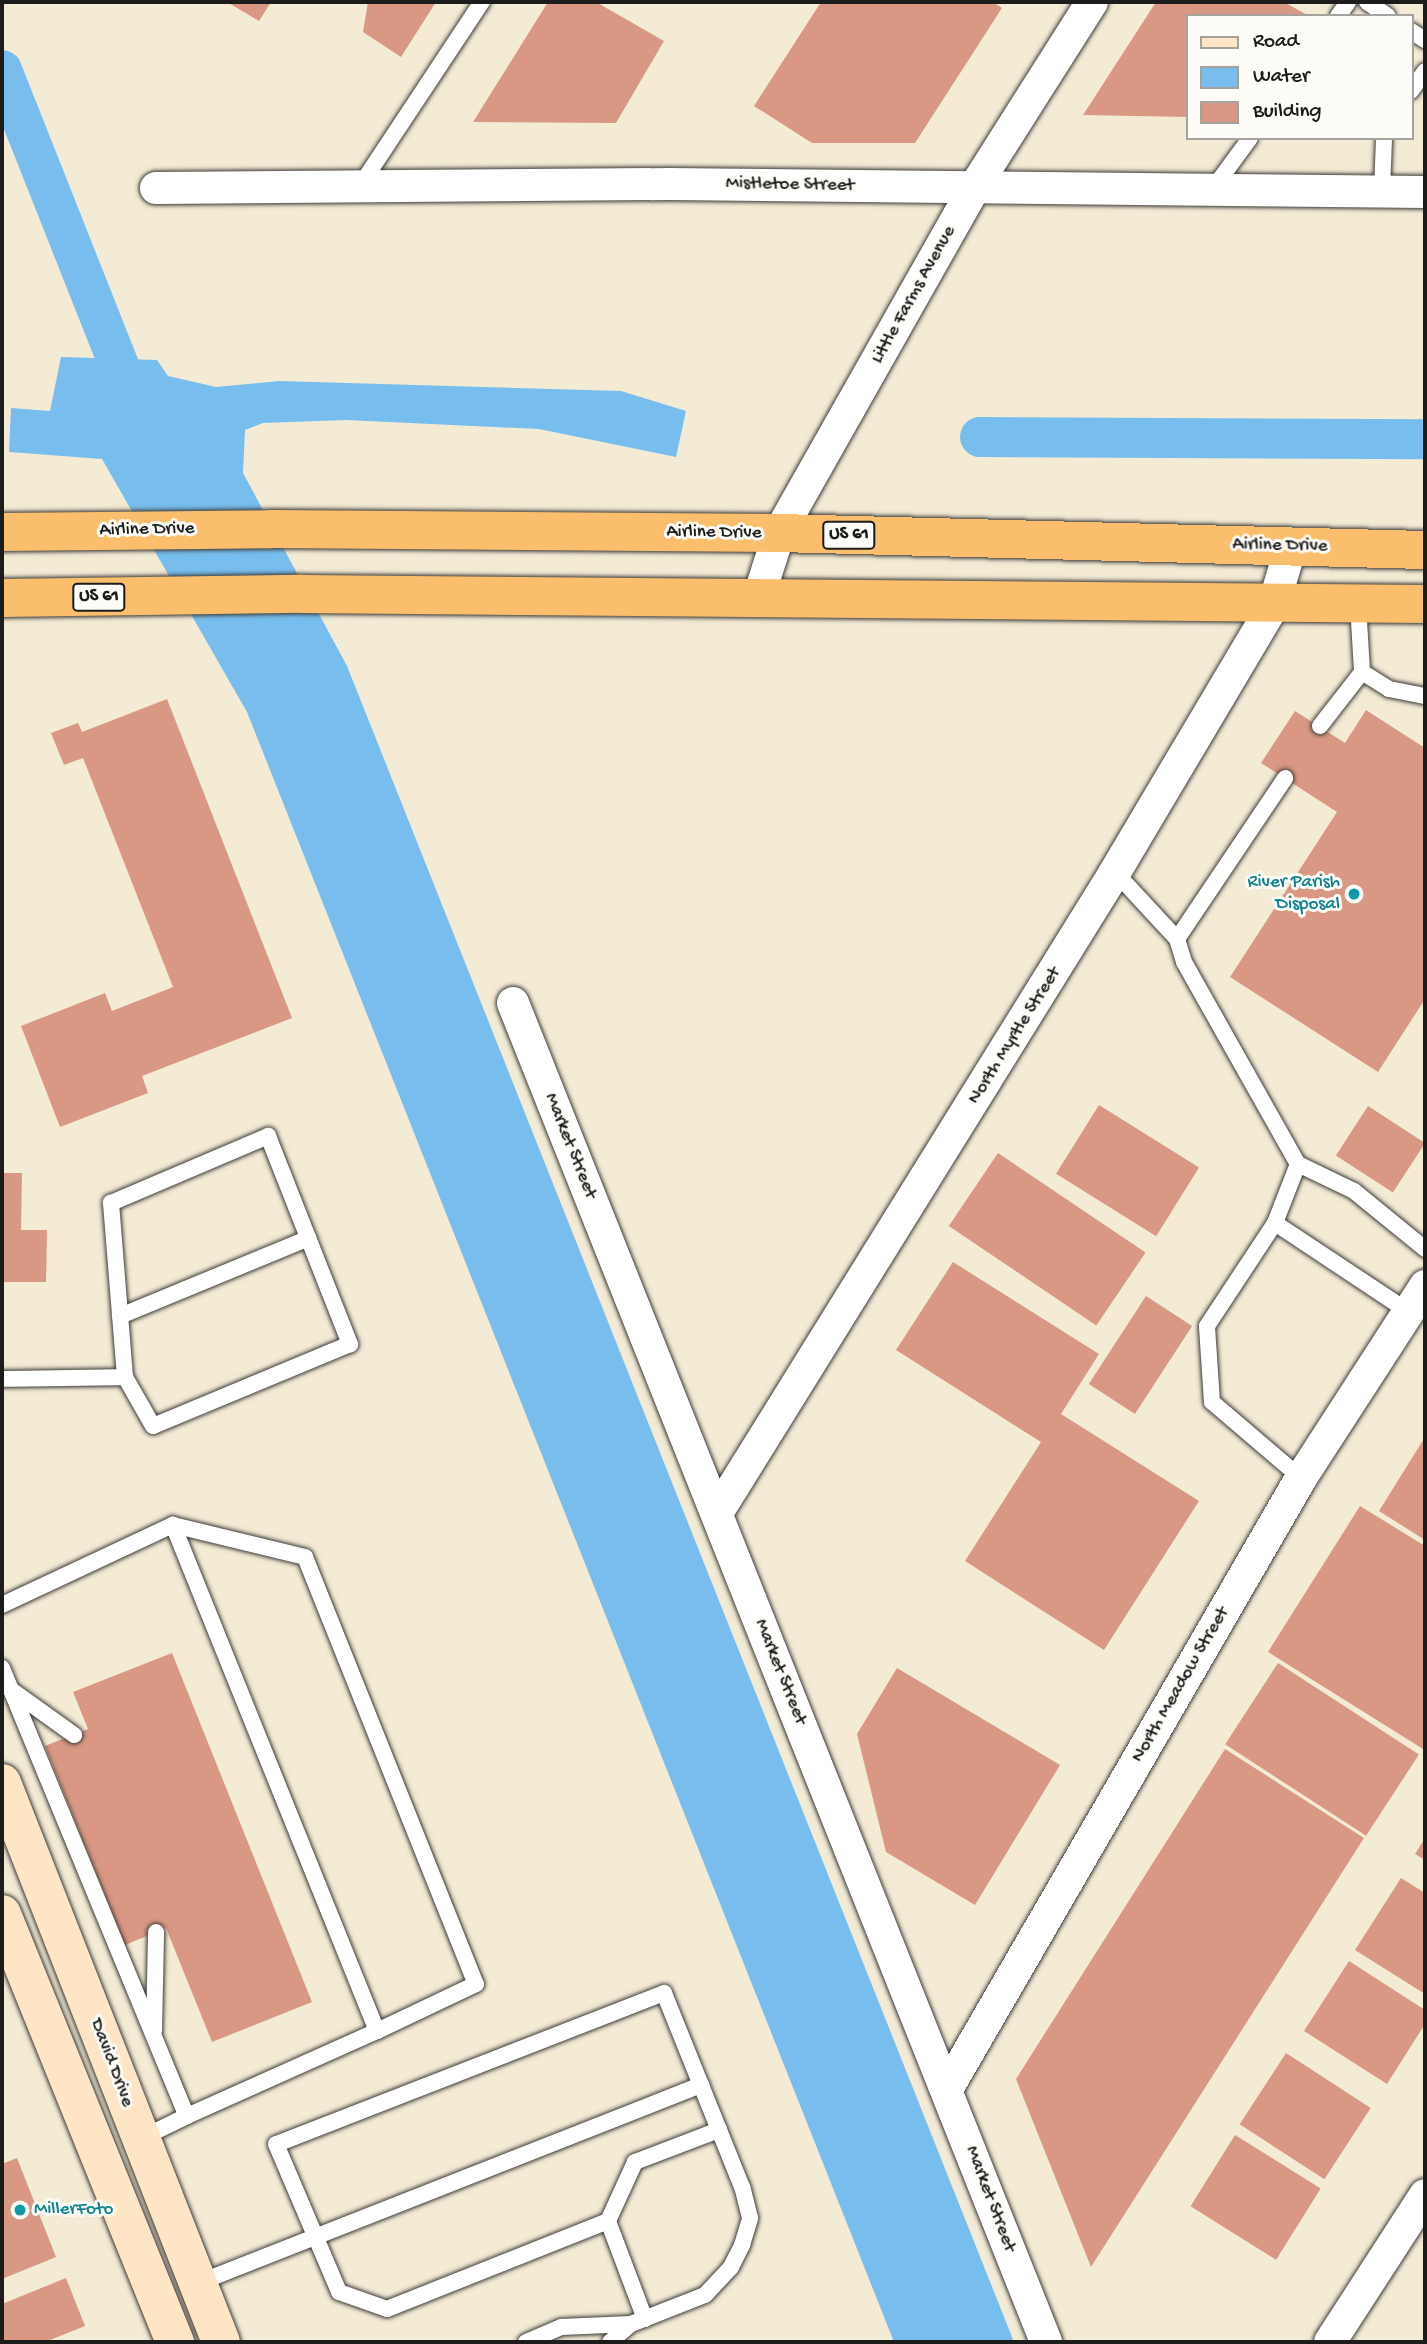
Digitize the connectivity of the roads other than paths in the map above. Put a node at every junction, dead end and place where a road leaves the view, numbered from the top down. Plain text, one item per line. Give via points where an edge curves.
1 (482, 2) edge
2 (1092, 2) edge
3 (1367, 2) edge
4 (1385, 14) edge
5 (1425, 71) edge
6 (1413, 88) edge
7 (1249, 140) edge
8 (1384, 140) edge
9 (359, 187) junction
10 (156, 188) dead end
11 (974, 188) junction
12 (1212, 190) junction
13 (1382, 191) junction
14 (1425, 192) edge
15 (2, 532) edge
16 (779, 533) junction
17 (1291, 546) junction
18 (1425, 550) edge
19 (2, 598) edge
20 (758, 599) junction
21 (1274, 604) junction
22 (1358, 604) junction
23 (1425, 604) edge
24 (1362, 672) junction
25 (1425, 696) edge
26 (1320, 726) dead end
27 (1285, 778) dead end
28 (1115, 872) junction
29 (1177, 939) junction
30 (513, 1003) dead end
31 (1298, 1164) junction
32 (1275, 1223) junction
33 (309, 1238) junction
34 (1425, 1249) edge
35 (1417, 1299) edge
36 (120, 1316) junction
37 (125, 1377) junction
38 (2, 1380) edge
39 (1301, 1478) junction
40 (717, 1513) junction
41 (173, 1525) junction
42 (2, 1605) edge
43 (2, 1668) edge
44 (10, 1689) junction
45 (74, 1735) dead end
46 (2, 1783) edge
47 (2, 1914) edge
48 (156, 1932) dead end
49 (377, 2031) junction
50 (153, 2038) junction
51 (701, 2085) junction
52 (947, 2089) junction
53 (187, 2116) junction
54 (719, 2130) junction
55 (141, 2138) junction
56 (1425, 2195) edge
57 (608, 2221) junction
58 (314, 2237) junction
59 (198, 2283) junction
60 (638, 2321) junction
61 (175, 2342) edge
62 (221, 2342) edge
63 (526, 2342) edge
64 (610, 2342) edge
65 (1046, 2342) edge
66 (1330, 2342) edge

1 - 9 lane
2 - 11 street, Little Farms Avenue
3 - 4 lane
5 - 6 lane
7 - 12 lane
8 - 13 lane
9 - 10 street, Mistletoe Street
9 - 11 street, Mistletoe Street via 670,184
11 - 12 street, Mistletoe Street
11 - 16 street, Little Farms Avenue
12 - 13 street, Mistletoe Street
13 - 14 street, Mistletoe Street
15 - 16 highway, Airline Drive / US 61
16 - 17 highway, Airline Drive / US 61
16 - 20 street, Little Farms Avenue
17 - 18 highway, Airline Drive / US 61
17 - 21 street, North Myrtle Street
19 - 20 highway, US 61 via 302,594
20 - 21 highway, US 61
21 - 22 highway, US 61
21 - 28 street, North Myrtle Street
22 - 23 highway, US 61
22 - 24 lane
24 - 25 lane via 1389,689
24 - 26 lane
27 - 29 lane
28 - 29 lane
28 - 40 street, North Myrtle Street
29 - 31 lane via 1184,962
30 - 40 street, Market Street
31 - 32 lane
31 - 34 lane via 1354,1191
32 - 35 lane
32 - 39 lane via 1207,1326 1212,1402
33 - 36 lane
33 - 36 lane via 268,1136 111,1203
33 - 37 lane via 351,1345 153,1426
35 - 39 street, North Meadow Street
36 - 37 lane
37 - 38 lane
39 - 52 street, North Meadow Street
40 - 52 street, Market Street
41 - 42 lane
41 - 49 lane
41 - 49 lane via 305,1557 476,1984
43 - 44 lane
44 - 45 lane
44 - 50 lane
46 - 55 main road, David Drive
47 - 61 main road
48 - 50 lane
49 - 53 lane
50 - 53 lane
51 - 54 lane
51 - 58 lane
51 - 58 lane via 663,1993 276,2144
52 - 65 street, Market Street
53 - 55 lane
54 - 57 lane via 635,2162
54 - 60 lane via 750,2218 743,2245 731,2267 705,2295
55 - 59 main road, David Drive
56 - 66 street
57 - 58 lane via 387,2309 339,2292
57 - 60 lane
58 - 59 lane
59 - 62 main road, David Drive
60 - 63 lane via 561,2327
60 - 64 lane

